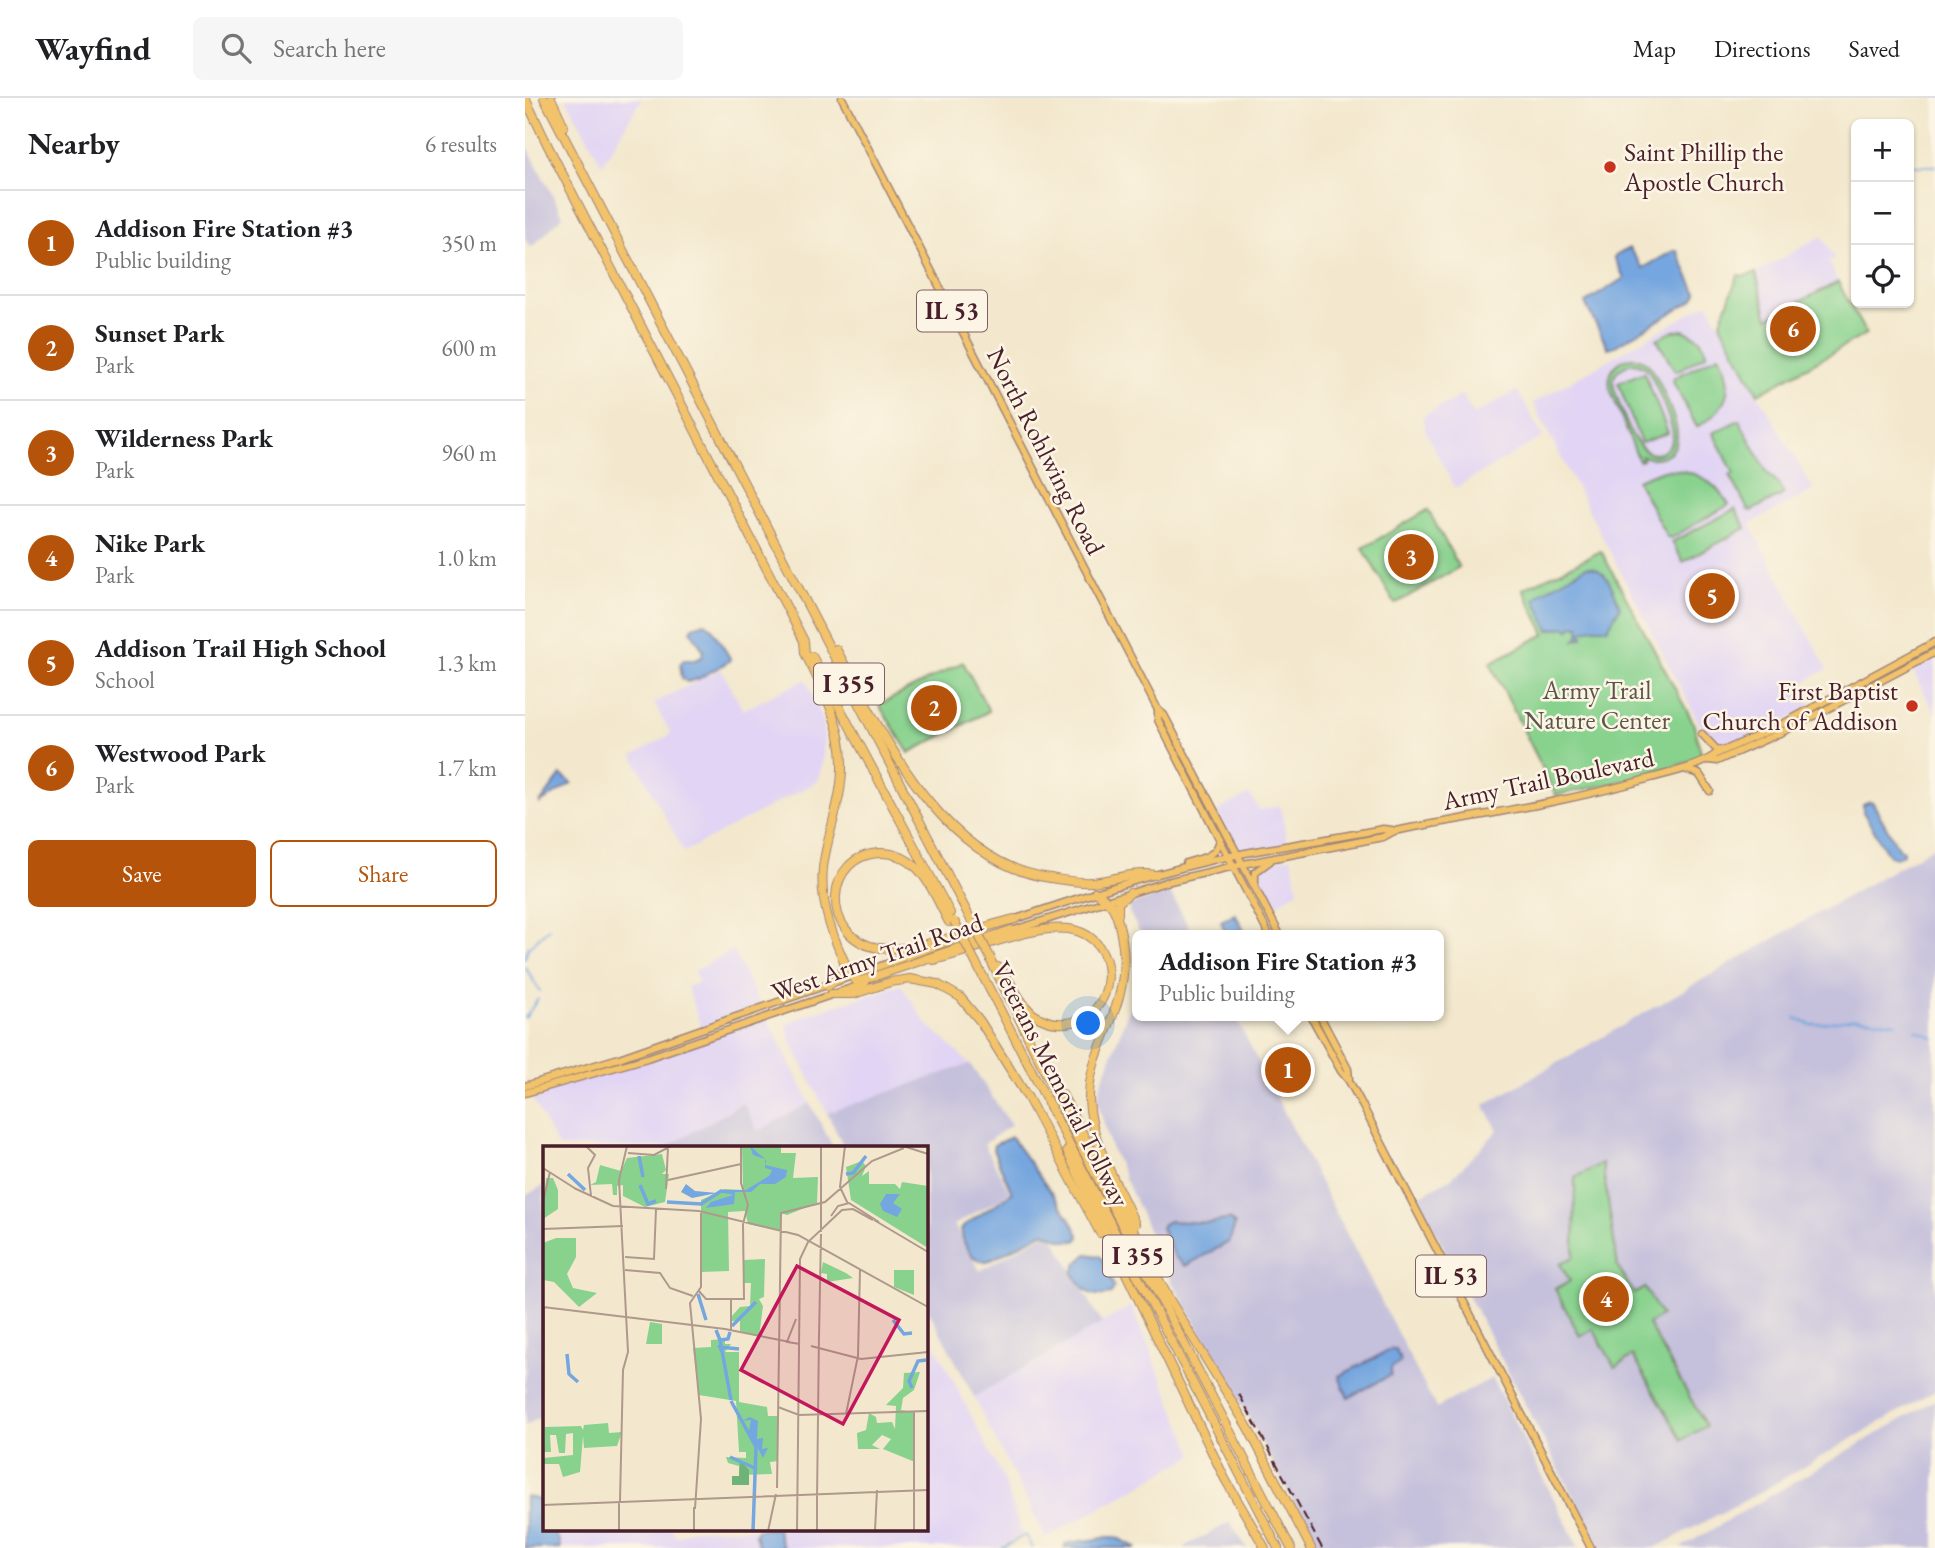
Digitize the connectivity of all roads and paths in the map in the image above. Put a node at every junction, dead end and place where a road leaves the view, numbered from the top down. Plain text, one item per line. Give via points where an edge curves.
1 (526, 98) edge
2 (544, 98) edge
3 (551, 98) edge
4 (842, 98) edge
5 (594, 193) junction
6 (771, 536) junction
7 (804, 641) junction
8 (1935, 642) edge
9 (1935, 652) edge
10 (1158, 710) junction
11 (1778, 730) junction
12 (1702, 734) dead end
13 (1724, 750) junction
14 (1708, 760) junction
15 (1682, 768) junction
16 (1710, 791) dead end
17 (1394, 831) junction
18 (1220, 839) junction
19 (1239, 855) junction
20 (1229, 857) junction
21 (1277, 858) junction
22 (1244, 864) junction
23 (1234, 866) junction
24 (1155, 875) junction
25 (1256, 889) junction
26 (1095, 892) junction
27 (1130, 892) junction
28 (1108, 900) junction
29 (1015, 919) junction
30 (951, 921) junction
31 (1118, 921) junction
32 (1011, 930) junction
33 (1266, 930) edge
34 (1277, 930) edge
35 (991, 960) junction
36 (930, 961) junction
37 (845, 963) junction
38 (851, 976) junction
39 (830, 990) junction
40 (1008, 993) junction
41 (1314, 1021) edge
42 (1323, 1021) edge
43 (1031, 1072) junction
44 (1349, 1081) junction
45 (525, 1086) edge
46 (525, 1093) edge
47 (1135, 1294) junction
48 (1168, 1297) junction
49 (1265, 1548) edge
50 (1278, 1548) edge
51 (1291, 1548) edge
52 (1311, 1548) edge
53 (1591, 1548) edge

1 - 7 highway, I 355
2 - 5 highway, I 355
3 - 5 highway
4 - 10 main road, North Rohlwing Road / IL 53
5 - 6 highway, I 355
6 - 24 highway via 909,775 963,835 1000,861 1046,877 1089,882
6 - 35 highway, I 355, bridge
7 - 30 highway, Veterans Memorial Tollway / I 355
7 - 37 highway via 839,731 841,792 823,887 825,907
8 - 11 main road
9 - 11 main road
10 - 18 main road, North Rohlwing Road / IL 53 via 1158,720
10 - 19 main road, North Rohlwing Road / IL 53
11 - 13 main road
11 - 14 main road via 1717,761
12 - 13 main road via 1716,749
13 - 14 main road
14 - 15 main road, Army Trail Boulevard
15 - 16 main road via 1699,774
15 - 17 main road, Army Trail Boulevard via 1602,792
17 - 19 main road, Army Trail Boulevard via 1383,829
17 - 21 main road, Army Trail Boulevard
18 - 20 main road, North Rohlwing Road / IL 53
18 - 24 main road via 1213,855
19 - 20 main road, West Army Trail Road
19 - 22 main road, North Rohlwing Road / IL 53
20 - 23 main road, North Rohlwing Road / IL 53
20 - 24 main road, West Army Trail Road
21 - 22 main road, West Army Trail Road
21 - 25 main road via 1255,872
22 - 23 main road, West Army Trail Road
22 - 25 main road, North Rohlwing Road / IL 53
23 - 27 main road, West Army Trail Road
23 - 33 main road, North Rohlwing Road / IL 53
24 - 26 main road, West Army Trail Road
25 - 34 main road, North Rohlwing Road / IL 53
26 - 28 highway
26 - 29 main road, West Army Trail Road
27 - 28 main road, West Army Trail Road
27 - 31 highway via 1118,903
28 - 31 highway
28 - 32 main road, West Army Trail Road
29 - 30 highway via 908,947 873,947 843,926 836,909 837,887 845,871 862,858 878,853 899,856 919,871
29 - 38 main road, West Army Trail Road
30 - 43 highway, Veterans Memorial Tollway / I 355, bridge
31 - 48 highway via 1123,972 1117,1002 1093,1064 1090,1113 1103,1153
32 - 36 main road, West Army Trail Road
32 - 38 highway via 861,981
35 - 36 highway via 1030,1010 1056,1023 1088,1016 1100,1004 1109,983 1108,965 1100,948 1088,936 1071,930 1038,931
35 - 40 highway, Veterans Memorial Tollway / I 355
36 - 39 main road, West Army Trail Road
37 - 38 highway
37 - 39 highway
38 - 39 main road, West Army Trail Road
39 - 45 main road, West Army Trail Road
39 - 46 main road, West Army Trail Road via 647,1058
39 - 47 highway via 854,993 910,979 937,984 960,997 1028,1098
40 - 48 highway
40 - 51 highway, Veterans Memorial Tollway / I 355 via 1090,1164
41 - 44 main road, IL 53
42 - 44 main road, IL 53 via 1348,1069
43 - 47 highway
43 - 50 highway, Veterans Memorial Tollway / I 355
44 - 53 main road, IL 53
47 - 49 highway via 1225,1479
48 - 52 highway via 1247,1426

